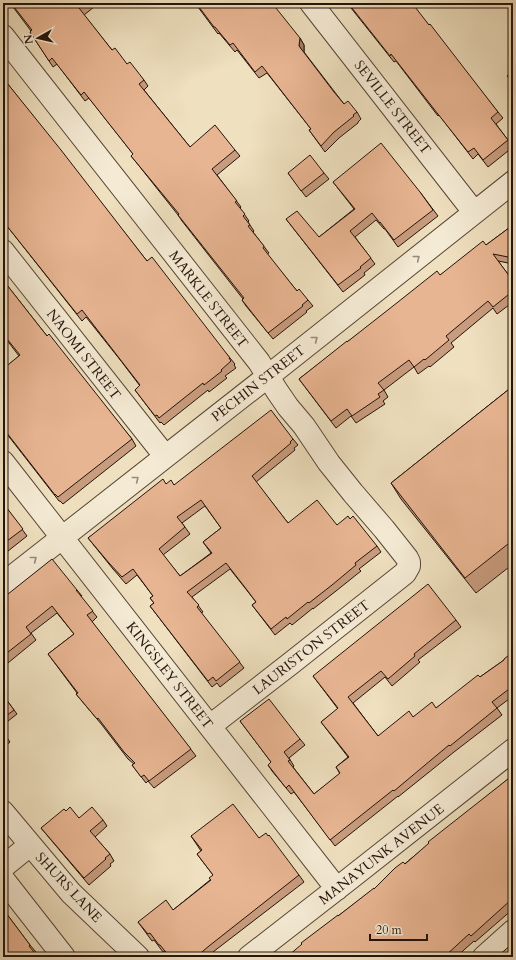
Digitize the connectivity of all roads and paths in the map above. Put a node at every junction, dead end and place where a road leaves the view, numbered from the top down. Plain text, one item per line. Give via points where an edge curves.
1 (311, 3) edge
2 (3, 36) edge
3 (513, 182) edge
4 (474, 212) junction
5 (3, 251) edge
6 (267, 376) junction
7 (165, 456) junction
8 (3, 462) edge
9 (62, 537) junction
10 (409, 566) joint
11 (3, 584) edge
12 (210, 726) junction
13 (513, 750) edge
14 (3, 812) edge
15 (30, 845) junction
16 (3, 867) edge
17 (3, 879) edge
18 (337, 889) junction
19 (513, 931) edge
20 (64, 957) edge
21 (138, 957) edge
22 (249, 957) edge
23 (484, 957) edge

1 - 4 street, SEVILLE STREET
2 - 6 street, MARKLE STREET via 259,362
3 - 4 street, PECHIN STREET
6 -> 4 street, PECHIN STREET
5 - 7 street, NAOMI STREET
6 - 7 street, PECHIN STREET
6 - 10 street, MARKLE STREET via 340,478 407,558
9 -> 7 street, PECHIN STREET
8 - 9 street, KINGSLEY STREET
11 -> 9 street, PECHIN STREET
9 - 12 street, KINGSLEY STREET
10 - 12 street, LAURISTON STREET via 405,573
12 - 18 street, KINGSLEY STREET
13 - 18 street, MANAYUNK AVENUE
14 - 15 street, SHURS LANE
15 - 16 street
15 - 21 street, SHURS LANE via 71,892
17 - 20 street
18 - 22 street, MANAYUNK AVENUE
19 - 23 street

